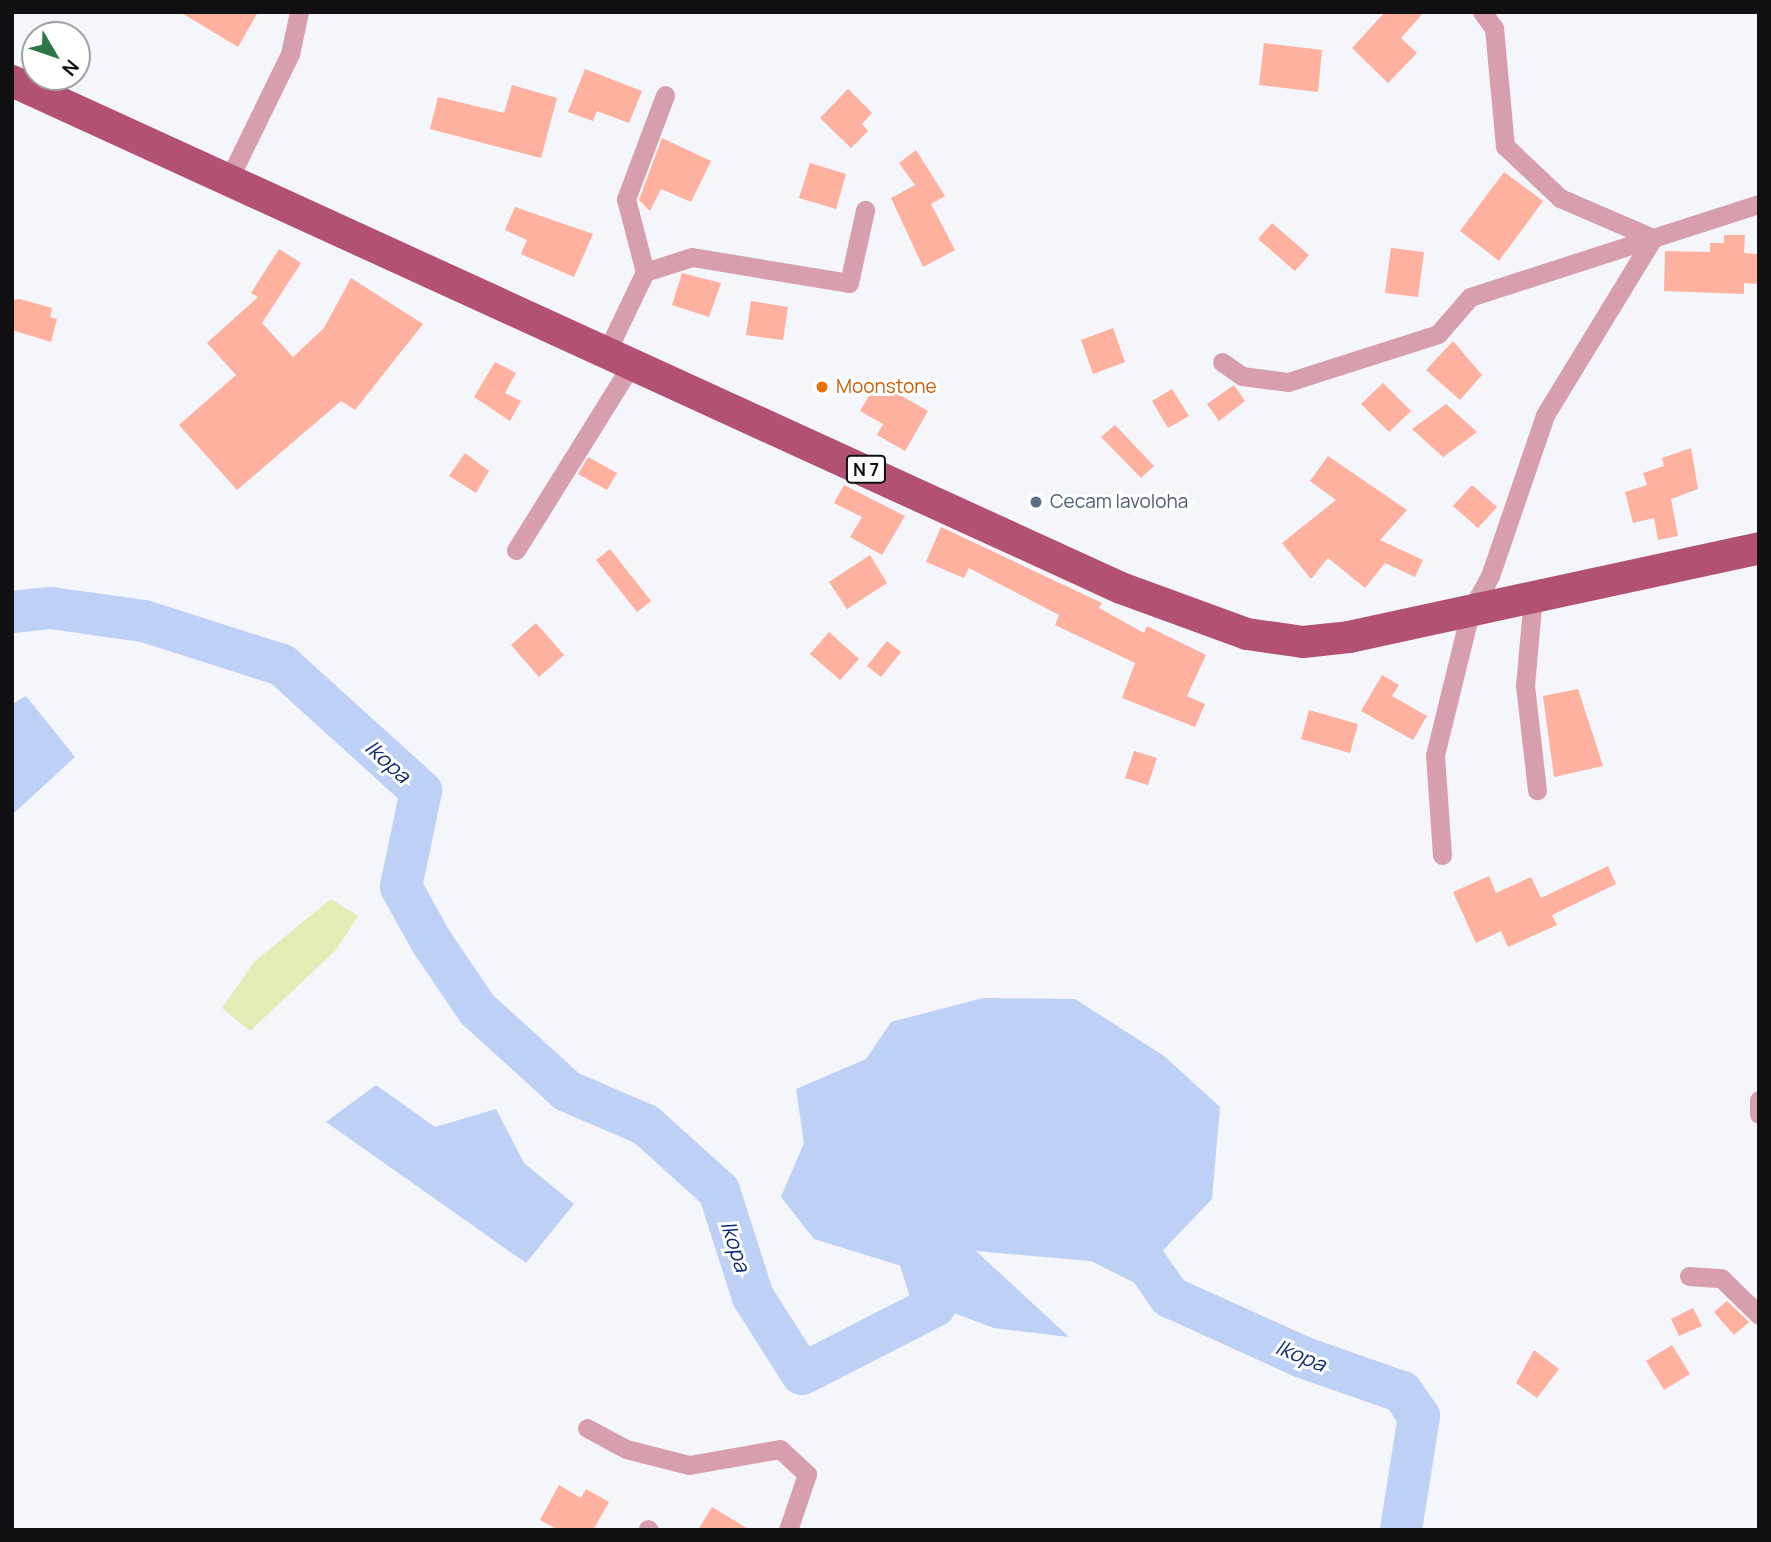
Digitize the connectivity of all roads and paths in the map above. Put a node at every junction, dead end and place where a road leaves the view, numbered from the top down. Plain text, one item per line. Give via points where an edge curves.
1 (299, 12) edge
2 (1482, 12) edge
3 (12, 81) edge
4 (665, 95) dead end
5 (227, 183) junction
6 (1759, 204) edge
7 (865, 209) dead end
8 (1653, 238) junction
9 (645, 272) junction
10 (620, 357) junction
11 (1222, 362) dead end
12 (1759, 548) edge
13 (516, 550) dead end
14 (1533, 596) junction
15 (1470, 612) junction
16 (1536, 790) dead end
17 (1442, 855) dead end
18 (1759, 1100) edge
19 (1759, 1114) edge
20 (1689, 1276) dead end
21 (1759, 1315) edge
22 (587, 1428) dead end
23 (788, 1530) edge

1 - 5 street via 290,54
2 - 8 street via 1494,28 1505,146 1560,198
3 - 5 main road, N 7
4 - 9 street via 626,200
5 - 10 main road, N 7
6 - 8 street
7 - 9 street via 849,283 692,257
8 - 11 street via 1470,297 1438,334 1288,382 1242,376
8 - 15 street via 1545,415 1490,576
9 - 10 street
10 - 13 street
10 - 15 main road, N 7 via 1199,621 1303,642
12 - 14 main road, N 7
14 - 15 main road, N 7
14 - 16 street via 1525,685
15 - 17 street via 1435,755
18 - 19 street
20 - 21 street via 1721,1278
22 - 23 street via 626,1450 689,1465 780,1449 807,1474

